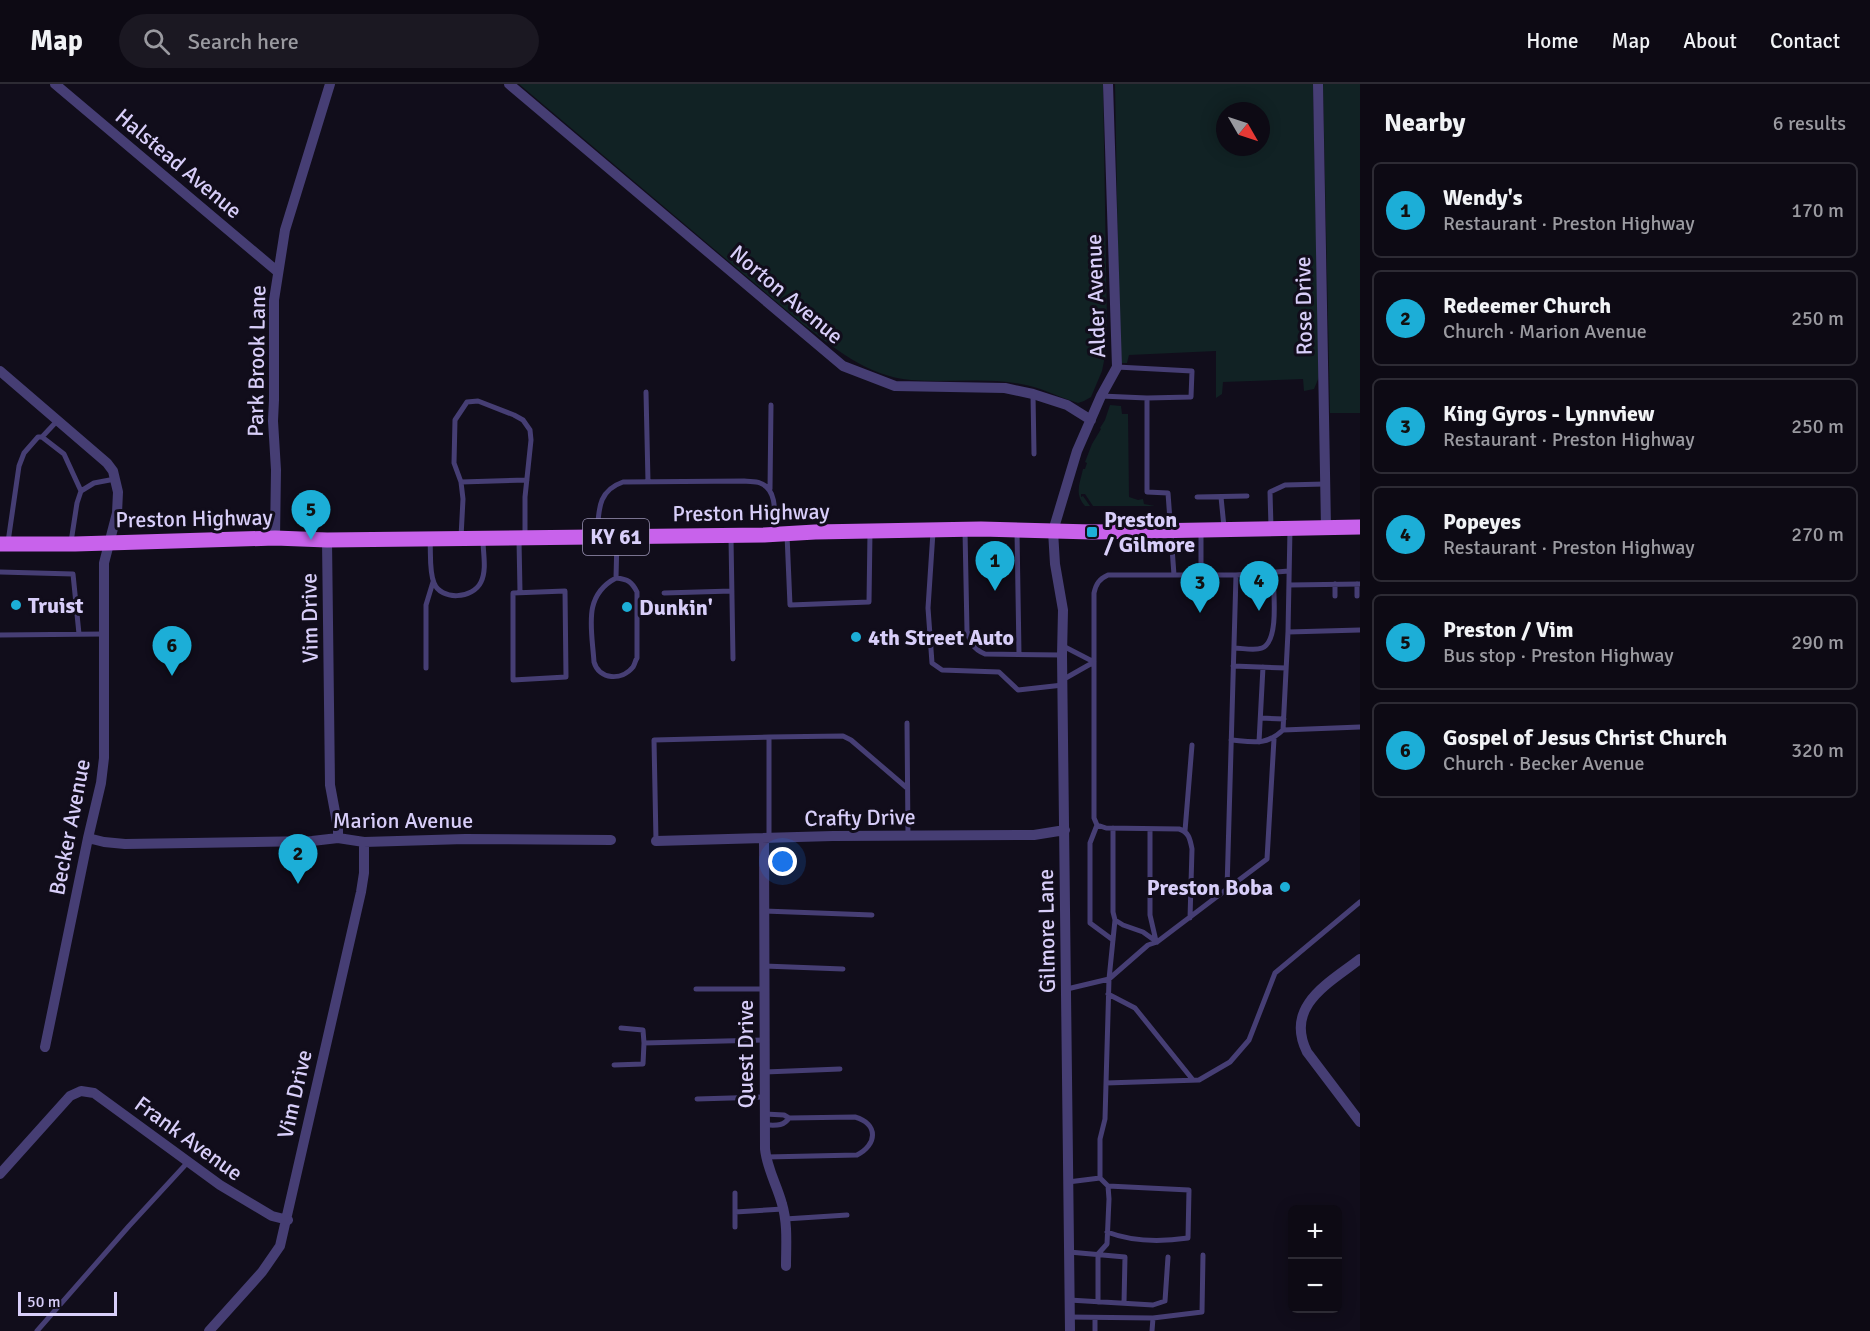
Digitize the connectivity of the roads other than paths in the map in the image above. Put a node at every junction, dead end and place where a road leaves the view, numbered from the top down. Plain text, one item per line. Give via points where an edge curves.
1 (56, 84) edge
2 (330, 84) edge
3 (509, 84) edge
4 (1108, 84) edge
5 (1318, 84) edge
6 (278, 272) junction
7 (1118, 367) junction
8 (0, 371) edge
9 (646, 392) dead end
10 (1033, 394) junction
11 (1101, 396) junction
12 (1147, 398) junction
13 (771, 405) dead end
14 (58, 420) junction
15 (1091, 420) junction
16 (42, 437) junction
17 (1034, 454) dead end
18 (115, 479) junction
19 (527, 480) junction
20 (461, 482) junction
21 (648, 482) junction
22 (1325, 484) junction
23 (770, 489) junction
24 (81, 491) junction
25 (1247, 496) dead end
26 (1197, 497) dead end
27 (1221, 497) junction
28 (1360, 527) edge
29 (1271, 528) junction
30 (1290, 528) junction
31 (1326, 528) junction
32 (1201, 529) junction
33 (1225, 529) junction
34 (965, 530) junction
35 (1017, 530) junction
36 (1172, 530) junction
37 (933, 531) junction
38 (1053, 531) junction
39 (870, 532) junction
40 (780, 534) junction
41 (731, 536) junction
42 (597, 537) junction
43 (617, 537) junction
44 (275, 538) junction
45 (461, 538) junction
46 (483, 538) junction
47 (522, 538) junction
48 (430, 539) junction
49 (327, 540) junction
50 (110, 542) junction
51 (4, 544) edge
52 (71, 544) junction
53 (1289, 571) junction
54 (0, 572) edge
55 (1273, 572) junction
56 (1236, 574) junction
57 (1174, 575) junction
58 (1201, 575) junction
59 (616, 578) junction
60 (433, 582) junction
61 (1335, 584) junction
62 (1359, 584) edge
63 (1289, 585) junction
64 (732, 591) junction
65 (520, 592) junction
66 (664, 592) dead end
67 (1335, 596) dead end
68 (1357, 596) dead end
69 (1335, 622) dead end
70 (1357, 622) dead end
71 (1358, 630) edge
72 (1335, 631) junction
73 (1288, 632) junction
74 (79, 634) junction
75 (104, 634) junction
76 (0, 635) edge
77 (1234, 648) junction
78 (1062, 650) junction
79 (1019, 654) junction
80 (733, 659) dead end
81 (1094, 662) junction
82 (1233, 666) junction
83 (1263, 667) junction
84 (426, 668) dead end
85 (1286, 668) junction
86 (1062, 682) junction
87 (1261, 718) junction
88 (1284, 719) junction
89 (907, 723) dead end
90 (1360, 727) edge
91 (1283, 730) junction
92 (769, 738) junction
93 (1274, 739) junction
94 (1232, 740) junction
95 (1259, 742) junction
96 (1192, 746) dead end
97 (907, 788) junction
98 (1097, 825) junction
99 (1113, 828) junction
100 (1150, 829) junction
101 (1065, 830) junction
102 (1185, 831) junction
103 (908, 836) junction
104 (88, 838) junction
105 (338, 838) junction
106 (766, 838) junction
107 (611, 840) dead end
108 (656, 841) joint
109 (364, 842) junction
110 (1227, 889) junction
111 (1360, 902) edge
112 (764, 911) junction
113 (872, 915) dead end
114 (1190, 918) junction
115 (1115, 920) junction
116 (1113, 940) junction
117 (1157, 942) junction
118 (1360, 959) edge
119 (764, 966) junction
120 (843, 969) dead end
121 (1109, 979) junction
122 (696, 989) dead end
123 (765, 989) junction
124 (1066, 990) junction
125 (1108, 994) junction
126 (621, 1028) dead end
127 (765, 1040) junction
128 (644, 1044) junction
129 (45, 1047) dead end
130 (614, 1065) dead end
131 (840, 1069) dead end
132 (765, 1072) junction
133 (1193, 1080) junction
134 (1106, 1083) junction
135 (765, 1097) junction
136 (697, 1099) dead end
137 (789, 1118) junction
138 (765, 1119) junction
139 (1360, 1122) edge
140 (766, 1157) junction
141 (188, 1162) junction
142 (0, 1174) edge
143 (1100, 1178) junction
144 (1068, 1182) junction
145 (1108, 1186) junction
146 (735, 1193) dead end
147 (735, 1212) junction
148 (784, 1214) junction
149 (847, 1215) dead end
150 (288, 1220) junction
151 (735, 1227) dead end
152 (1107, 1232) junction
153 (1069, 1252) junction
154 (1098, 1254) junction
155 (1203, 1255) dead end
156 (1168, 1257) dead end
157 (786, 1266) dead end
158 (1069, 1300) junction
159 (1098, 1302) junction
160 (1124, 1303) junction
161 (1070, 1317) junction
162 (1095, 1318) junction
163 (1153, 1318) junction
164 (37, 1331) edge
165 (209, 1331) edge
166 (1070, 1331) edge
167 (1095, 1331) edge
168 (1152, 1331) edge

1 - 6 street, Halstead Avenue
2 - 6 street, Park Brook Lane via 285,230
3 - 10 street, Norton Avenue via 843,366 895,386 1005,387
4 - 7 street, Alder Avenue
5 - 22 street, Rose Drive
6 - 44 street, Park Brook Lane via 274,300
7 - 11 street, Alder Avenue
7 - 12 lane via 1192,371 1191,397
8 - 14 street
9 - 21 lane
10 - 15 street, Norton Avenue via 1067,405
10 - 17 lane
11 - 12 lane
11 - 15 street, Alder Avenue
12 - 36 lane via 1147,492 1168,493
13 - 23 lane
14 - 16 lane
14 - 18 street via 101,458
15 - 38 street, Alder Avenue via 1077,451
16 - 24 lane via 64,454
16 - 51 lane via 28,446 21,459
18 - 24 lane via 94,483
18 - 50 street, Becker Avenue via 117,513
19 - 20 lane
19 - 20 lane via 530,430 523,420 478,401 467,402 455,420 454,463
19 - 47 lane
20 - 45 lane
21 - 23 lane via 744,481
21 - 42 lane via 611,486 599,508
22 - 29 lane via 1285,484 1270,492
22 - 31 street, Rose Drive
23 - 40 lane
24 - 52 lane
25 - 27 lane
26 - 27 lane
27 - 33 lane
28 - 31 main road, Preston Highway / KY 61
29 - 30 main road, Preston Highway / KY 61
29 - 33 main road, Preston Highway / KY 61
30 - 31 main road, Preston Highway / KY 61
30 - 53 lane
32 - 33 main road, Preston Highway / KY 61
32 - 36 main road, Preston Highway / KY 61
32 - 58 lane
34 - 35 main road, Preston Highway / KY 61
34 - 37 main road, Preston Highway / KY 61
34 - 79 lane via 970,643 985,654
35 - 38 main road, Preston Highway / KY 61
35 - 79 lane
36 - 38 main road, Preston Highway / KY 61
36 - 57 lane
37 - 39 main road, Preston Highway / KY 61
37 - 86 lane via 928,608 932,663 942,670 999,672 1018,690
38 - 78 street, Gilmore Lane via 1063,610
39 - 40 main road, Preston Highway / KY 61
39 - 40 lane via 869,602 790,605
40 - 41 main road, Preston Highway / KY 61
41 - 43 main road, Preston Highway / KY 61
41 - 64 lane
42 - 43 main road, Preston Highway / KY 61
42 - 47 main road, Preston Highway / KY 61
43 - 59 lane
44 - 49 main road, Preston Highway / KY 61
44 - 50 main road, Preston Highway / KY 61
45 - 46 main road, Preston Highway / KY 61
45 - 48 main road, Preston Highway / KY 61
46 - 47 main road, Preston Highway / KY 61
46 - 60 lane via 484,573 481,584 472,593 446,594
47 - 65 lane
48 - 49 main road, Preston Highway / KY 61
48 - 60 lane
49 - 105 street, Vim Drive via 330,785
50 - 52 main road, Preston Highway / KY 61
50 - 75 street, Becker Avenue via 104,563
51 - 52 main road, Preston Highway / KY 61
53 - 55 lane
53 - 63 lane
54 - 74 lane via 73,573
55 - 56 lane
55 - 77 lane via 1274,631 1268,644 1261,649
56 - 58 lane
56 - 77 lane
57 - 58 lane
57 - 81 lane via 1101,578 1094,593
59 - 59 lane via 597,593 591,610 594,662 602,675 610,677 626,673 637,658 637,592 627,579
60 - 84 lane via 426,605
61 - 62 lane
61 - 63 lane
61 - 67 lane
62 - 68 lane
63 - 73 lane
64 - 66 lane
64 - 80 lane
65 - 65 lane via 513,592 513,680 566,677 565,591
69 - 72 lane
70 - 71 lane
71 - 72 lane
72 - 73 lane
73 - 85 lane
74 - 75 lane
74 - 76 lane
75 - 104 street, Becker Avenue via 104,758
77 - 82 lane
78 - 79 lane
78 - 81 lane
78 - 86 street, Gilmore Lane
81 - 86 lane
81 - 98 lane
82 - 83 lane
82 - 94 lane
83 - 85 lane
83 - 87 lane
85 - 88 lane
86 - 101 street, Gilmore Lane
87 - 88 lane
87 - 95 lane
88 - 91 lane
89 - 97 lane
90 - 91 lane
91 - 93 lane
92 - 97 lane via 843,736
92 - 106 lane
92 - 108 lane via 654,740
93 - 95 lane
93 - 110 lane via 1267,859
94 - 95 lane
94 - 110 lane
96 - 102 lane
97 - 103 lane
98 - 99 lane
98 - 116 lane via 1090,843 1090,922
99 - 100 lane
99 - 115 lane
100 - 102 lane
100 - 117 lane via 1150,915
101 - 103 street, Crafty Drive via 1034,835
101 - 124 street, Gilmore Lane
102 - 114 lane via 1192,849
103 - 106 street, Crafty Drive
104 - 105 street, Marion Avenue via 126,844
104 - 129 street, Becker Avenue
105 - 109 street, Marion Avenue
106 - 108 street, Crafty Drive
106 - 112 street, Quest Drive
107 - 109 street, Marion Avenue
109 - 150 street, Vim Drive via 361,892
110 - 114 lane
111 - 133 lane via 1275,974 1249,1040 1230,1062
112 - 113 lane
112 - 119 street, Quest Drive
114 - 117 lane
115 - 116 lane
115 - 117 lane
116 - 121 lane
117 - 121 lane via 1148,945
118 - 139 street via 1312,997 1300,1029 1307,1052
119 - 120 lane
119 - 123 street, Quest Drive
121 - 124 lane
121 - 125 lane
122 - 123 lane
123 - 127 street, Quest Drive
124 - 144 street, Gilmore Lane
125 - 133 lane via 1135,1008
125 - 134 lane
126 - 128 lane via 643,1030
127 - 128 lane
127 - 132 street, Quest Drive
128 - 130 lane via 643,1064
131 - 132 lane
132 - 135 street, Quest Drive
133 - 134 lane
134 - 143 lane
135 - 136 lane
135 - 138 street, Quest Drive
137 - 138 lane via 784,1115
137 - 138 lane via 781,1125
137 - 140 lane via 855,1117 870,1124 869,1146 857,1155
138 - 140 street, Quest Drive
140 - 148 street, Quest Drive
141 - 142 street, Frank Avenue via 94,1093 81,1091 70,1096
141 - 150 street, Frank Avenue via 250,1204
141 - 164 lane
143 - 144 lane
143 - 145 lane
144 - 153 street, Gilmore Lane
145 - 152 lane
145 - 152 lane via 1189,1190 1188,1239 1167,1242 1124,1238
146 - 147 lane
147 - 148 lane
147 - 151 lane
148 - 149 lane
148 - 157 street, Quest Drive
150 - 165 street, Vim Drive via 276,1254
152 - 154 lane via 1107,1244
153 - 154 lane
153 - 158 street, Gilmore Lane
154 - 159 lane
154 - 160 lane via 1125,1257
155 - 163 lane via 1202,1312
156 - 160 lane via 1165,1301 1153,1305
158 - 159 lane
158 - 161 street, Gilmore Lane
159 - 160 lane
161 - 162 lane
161 - 166 street, Gilmore Lane
162 - 163 lane
162 - 167 lane
163 - 168 lane

